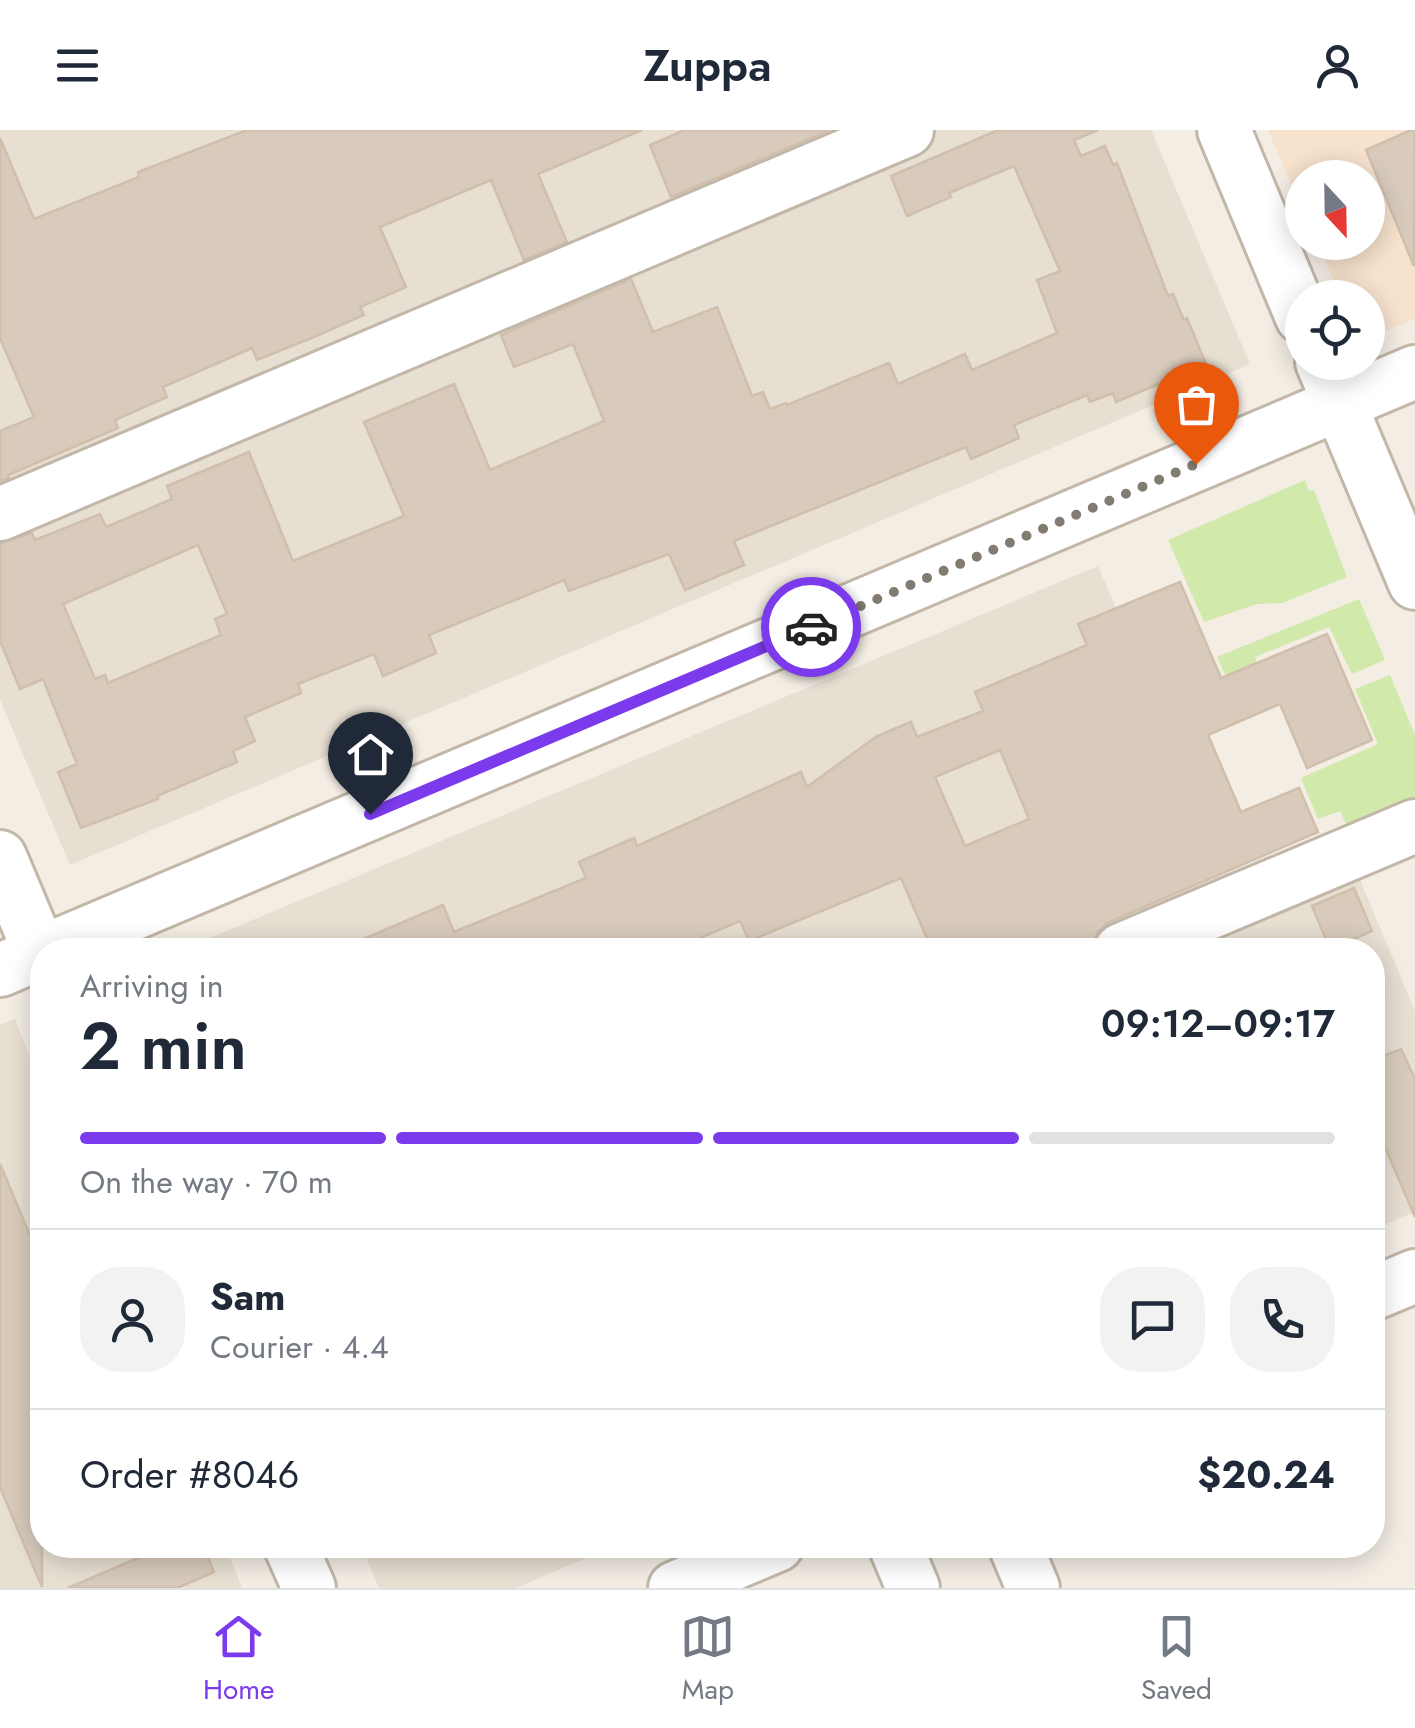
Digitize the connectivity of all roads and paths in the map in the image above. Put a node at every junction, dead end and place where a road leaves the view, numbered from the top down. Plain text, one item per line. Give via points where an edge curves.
1 (907, 130) edge
2 (1224, 130) edge
3 (1287, 280) edge
4 (1415, 372) edge
5 (1330, 383) edge
6 (0, 514) edge
7 (1415, 583) edge
8 (1415, 826) edge
9 (0, 857) edge
10 (75, 938) edge
11 (1159, 938) edge
12 (30, 944) edge
13 (1415, 1276) edge
14 (1385, 1289) edge
15 (295, 1558) edge
16 (745, 1558) edge
17 (901, 1558) edge
18 (1021, 1558) edge
19 (308, 1588) edge
20 (675, 1588) edge
21 (914, 1588) edge
22 (1033, 1588) edge

1 - 6 street
2 - 3 street
4 - 5 street
5 - 7 street
5 - 10 street
8 - 11 street
9 - 12 street
13 - 14 street
15 - 19 street
16 - 20 street
17 - 21 street
18 - 22 street

